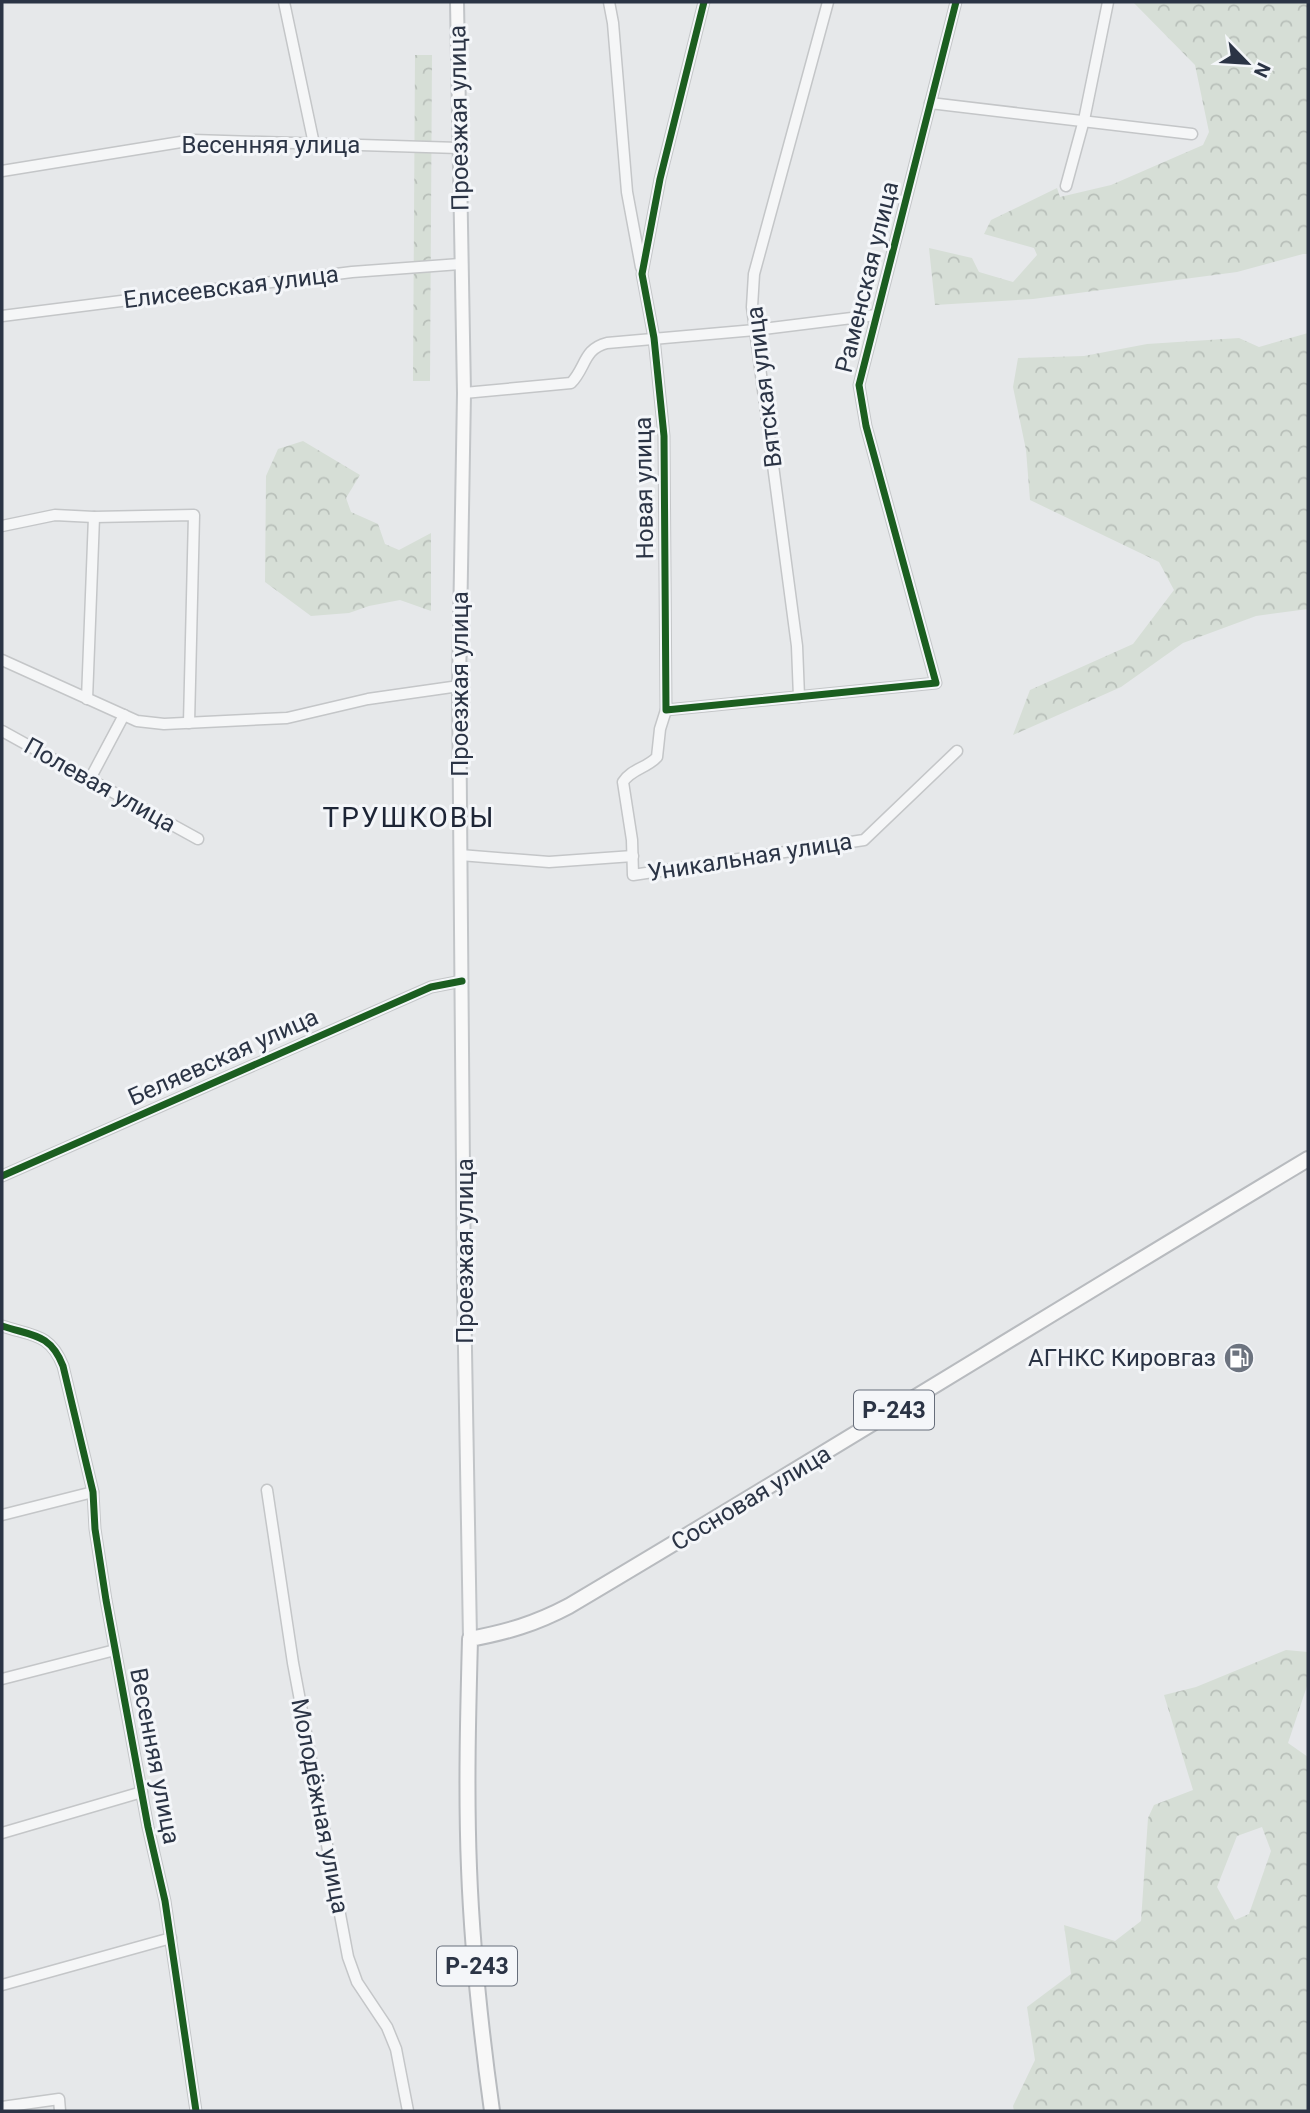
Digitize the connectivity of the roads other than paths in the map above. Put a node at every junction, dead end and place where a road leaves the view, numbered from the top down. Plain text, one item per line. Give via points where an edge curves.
1 (284, 2) edge
2 (457, 2) edge
3 (609, 2) edge
4 (704, 2) edge
5 (828, 2) edge
6 (956, 2) edge
7 (1108, 2) edge
8 (930, 103) junction
9 (1084, 120) junction
10 (1192, 134) dead end
11 (314, 144) junction
12 (459, 148) junction
13 (2, 171) edge
14 (1066, 186) dead end
15 (460, 264) junction
16 (642, 274) junction
17 (876, 315) junction
18 (2, 316) edge
19 (755, 330) junction
20 (654, 338) junction
21 (464, 393) junction
22 (94, 517) junction
23 (2, 526) edge
24 (2, 660) edge
25 (459, 686) junction
26 (799, 697) junction
27 (87, 699) junction
28 (666, 710) junction
29 (124, 715) junction
30 (189, 723) junction
31 (2, 732) edge
32 (957, 751) dead end
33 (90, 779) junction
34 (198, 839) dead end
35 (460, 855) junction
36 (633, 856) junction
37 (462, 981) junction
38 (1308, 1158) edge
39 (2, 1176) edge
40 (2, 1326) edge
41 (267, 1490) dead end
42 (93, 1492) junction
43 (2, 1515) edge
44 (470, 1639) junction
45 (115, 1650) junction
46 (2, 1679) edge
47 (142, 1792) junction
48 (2, 1833) edge
49 (171, 1938) junction
50 (2, 1984) edge
51 (2, 2107) edge
52 (61, 2111) edge
53 (196, 2111) edge
54 (408, 2111) edge
55 (492, 2111) edge

1 - 11 street
2 - 12 main road, Проезжая улица
3 - 16 street via 627,192
4 - 16 street, Новая улица via 660,179
5 - 19 street, Вятская улица via 754,274
6 - 8 street, Раменская улица
7 - 9 street
8 - 9 street
8 - 17 street, Раменская улица
9 - 10 street
9 - 14 street
11 - 12 street, Весенняя улица
11 - 13 street, Весенняя улица via 193,140
12 - 15 main road, Проезжая улица
15 - 18 street, Елисеевская улица via 352,272
15 - 21 main road, Проезжая улица
16 - 20 street, Новая улица
17 - 19 street
17 - 26 street, Раменская улица via 859,385 936,683
19 - 20 street
19 - 26 street, Вятская улица via 797,646
20 - 21 street via 597,346 571,383
20 - 28 street, Новая улица via 664,436
21 - 25 main road, Проезжая улица
22 - 23 street via 55,515
22 - 27 street
22 - 30 street via 194,515
24 - 27 street
25 - 30 street via 368,699 287,718
25 - 35 main road, Проезжая улица
26 - 28 street
27 - 29 street
28 - 36 street, Новая улица via 657,757 623,782
29 - 30 street via 137,721
29 - 33 street
31 - 33 street, Полевая улица
32 - 36 street, Уникальная улица via 864,840 633,875
33 - 34 street, Полевая улица
35 - 36 street via 549,862
35 - 37 main road, Проезжая улица
37 - 39 street, Беляевская улица via 431,987
37 - 44 main road, Проезжая улица
38 - 44 highway, Сосновая улица / Р-243 via 569,1606 541,1621
40 - 42 street, Весенняя улица via 52,1344 63,1366
41 - 54 street, Молодёжная улица via 293,1663 348,1957 357,1982 392,2038
42 - 43 street
42 - 45 street, Весенняя улица via 94,1529
44 - 55 highway, Р-243 via 469,1870
45 - 46 street
45 - 47 street, Весенняя улица
47 - 48 street
47 - 49 street, Весенняя улица
49 - 50 street
49 - 53 street, Весенняя улица
51 - 52 street via 59,2099

